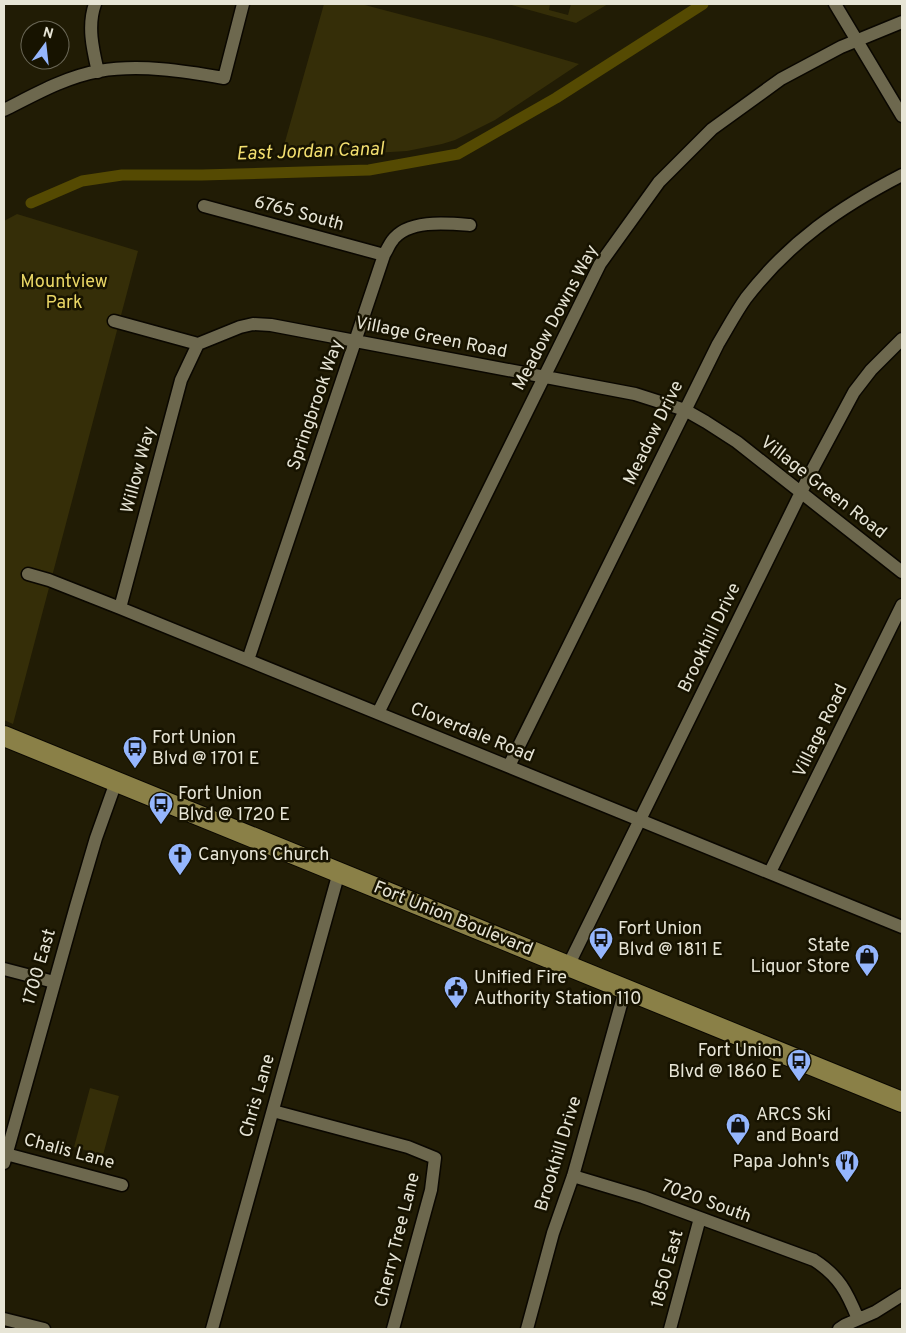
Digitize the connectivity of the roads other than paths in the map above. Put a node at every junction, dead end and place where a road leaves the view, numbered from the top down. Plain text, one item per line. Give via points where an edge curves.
1 (95, 4) edge
2 (243, 4) edge
3 (835, 4) edge
4 (902, 22) edge
5 (856, 41) junction
6 (98, 72) junction
7 (4, 110) edge
8 (902, 116) edge
9 (902, 175) edge
10 (204, 206) dead end
11 (470, 225) dead end
12 (384, 255) junction
13 (114, 321) dead end
14 (902, 339) edge
15 (356, 341) junction
16 (198, 344) junction
17 (544, 377) junction
18 (685, 410) junction
19 (802, 493) junction
20 (902, 572) edge
21 (28, 574) dead end
22 (902, 605) edge
23 (120, 608) junction
24 (248, 660) junction
25 (378, 713) junction
26 (4, 736) edge
27 (509, 766) junction
28 (116, 782) junction
29 (640, 819) junction
30 (339, 872) junction
31 (770, 872) junction
32 (902, 927) edge
33 (568, 966) junction
34 (4, 969) edge
35 (54, 982) junction
36 (625, 990) junction
37 (902, 1102) edge
38 (273, 1111) junction
39 (5, 1158) edge
40 (573, 1176) junction
41 (122, 1185) dead end
42 (700, 1218) junction
43 (902, 1296) edge
44 (4, 1319) edge
45 (858, 1319) junction
46 (44, 1329) edge
47 (212, 1329) edge
48 (393, 1329) edge
49 (527, 1329) edge
50 (670, 1329) edge
51 (839, 1329) edge

1 - 6 street via 91,25
2 - 6 street via 224,78 151,69
3 - 5 street
4 - 5 street, Meadow Downs Way
5 - 8 street
5 - 17 street, Meadow Downs Way via 781,79 712,129 659,182 600,264
6 - 7 street via 47,88
9 - 18 street, Meadow Drive via 821,223 781,258 746,299 718,344
10 - 12 street, 6765 South
11 - 12 street, Springbrook Way via 438,222 408,228 399,233
12 - 15 street, Springbrook Way
13 - 16 street
14 - 19 street, Brookhill Drive via 854,392
15 - 16 street, Village Green Road via 253,324
15 - 17 street, Village Green Road
15 - 24 street, Springbrook Way
16 - 23 street, Willow Way via 181,380
17 - 18 street, Village Green Road via 635,394
17 - 25 street, Meadow Downs Way
18 - 19 street, Village Green Road via 737,442
18 - 27 street, Meadow Drive
19 - 20 street, Village Green Road
19 - 29 street, Brookhill Drive
21 - 23 street, Cloverdale Road
22 - 31 street, Village Road
23 - 24 street, Cloverdale Road
24 - 25 street, Cloverdale Road
25 - 27 street, Cloverdale Road
26 - 28 main road, Fort Union Boulevard
27 - 29 street, Cloverdale Road
28 - 30 main road, Fort Union Boulevard
28 - 35 street, 1700 East via 96,838
29 - 31 street, Cloverdale Road
29 - 33 street, Brookhill Drive
30 - 33 main road, Fort Union Boulevard
30 - 38 street, Chris Lane
31 - 32 street, Cloverdale Road
33 - 36 main road, Fort Union Boulevard
34 - 35 street
35 - 39 street, 1700 East
36 - 37 main road, Fort Union Boulevard
36 - 40 street, Brookhill Drive
38 - 47 street, Chris Lane
38 - 48 street, Cherry Tree Lane via 408,1147 435,1158 431,1190
39 - 41 street, Chalis Lane
40 - 42 street, 7020 South
40 - 49 street, Brookhill Drive via 553,1233
42 - 45 street, 7020 South via 814,1260 842,1285
42 - 50 street, 1850 East
43 - 45 street
44 - 46 street
45 - 51 street

